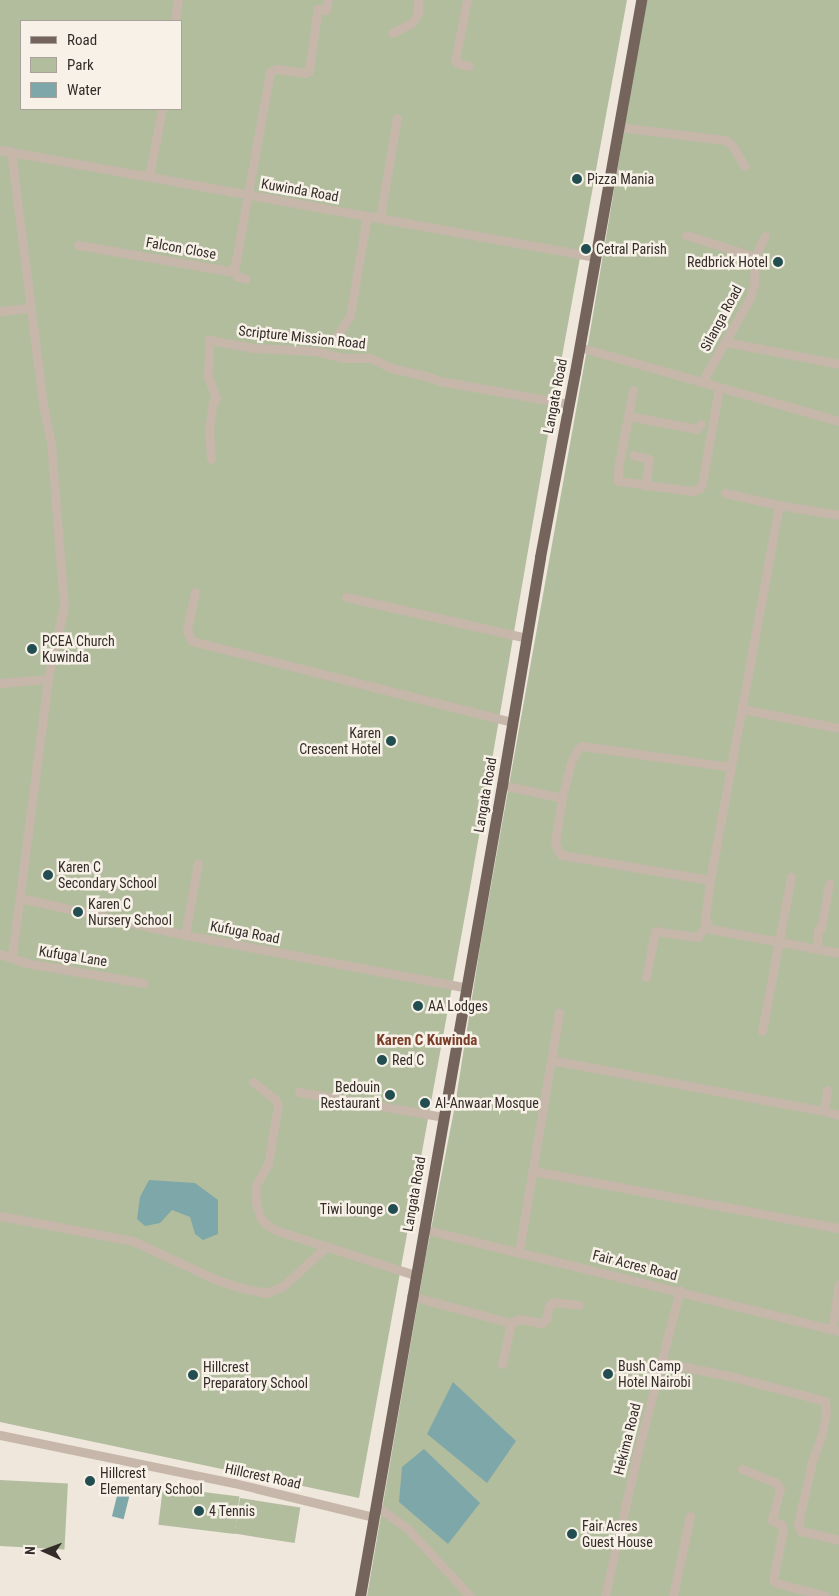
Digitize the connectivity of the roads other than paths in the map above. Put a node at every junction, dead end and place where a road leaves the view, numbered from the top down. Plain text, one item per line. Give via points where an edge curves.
1 (178, 0) edge
2 (328, 0) edge
3 (418, 0) edge
4 (467, 0) edge
5 (640, 0) edge
6 (175, 20) edge
7 (392, 33) dead end
8 (469, 66) dead end
9 (162, 110) edge
10 (397, 118) dead end
11 (618, 127) junction
12 (0, 150) edge
13 (12, 152) junction
14 (745, 166) dead end
15 (149, 176) junction
16 (247, 195) junction
17 (366, 216) junction
18 (380, 218) junction
19 (686, 235) dead end
20 (765, 236) dead end
21 (78, 245) dead end
22 (755, 257) junction
23 (595, 258) junction
24 (232, 269) junction
25 (246, 279) dead end
26 (31, 308) junction
27 (0, 311) edge
28 (337, 336) dead end
29 (725, 342) junction
30 (579, 347) junction
31 (839, 364) edge
32 (702, 382) junction
33 (719, 388) junction
34 (633, 390) dead end
35 (569, 404) junction
36 (628, 416) junction
37 (839, 421) edge
38 (700, 424) dead end
39 (633, 455) dead end
40 (211, 459) dead end
41 (645, 486) junction
42 (725, 493) dead end
43 (779, 505) junction
44 (839, 515) edge
45 (196, 592) dead end
46 (346, 597) dead end
47 (526, 638) junction
48 (48, 679) junction
49 (0, 683) edge
50 (742, 709) junction
51 (513, 722) junction
52 (839, 728) edge
53 (731, 767) junction
54 (502, 785) junction
55 (562, 798) junction
56 (198, 863) dead end
57 (791, 877) dead end
58 (710, 880) junction
59 (829, 884) dead end
60 (20, 898) junction
61 (706, 925) junction
62 (185, 934) junction
63 (778, 943) junction
64 (817, 949) junction
65 (839, 952) edge
66 (0, 954) edge
67 (12, 958) junction
68 (646, 977) dead end
69 (143, 982) dead end
70 (467, 988) junction
71 (559, 1013) dead end
72 (762, 1031) dead end
73 (551, 1060) junction
74 (253, 1082) dead end
75 (827, 1090) dead end
76 (298, 1092) dead end
77 (824, 1111) junction
78 (839, 1115) edge
79 (444, 1117) junction
80 (533, 1171) junction
81 (0, 1216) edge
82 (839, 1228) edge
83 (423, 1229) junction
84 (327, 1246) junction
85 (519, 1251) junction
86 (415, 1275) junction
87 (839, 1285) edge
88 (680, 1290) junction
89 (411, 1296) junction
90 (579, 1305) dead end
91 (511, 1323) junction
92 (835, 1330) edge
93 (661, 1362) junction
94 (502, 1364) dead end
95 (0, 1435) edge
96 (742, 1469) dead end
97 (374, 1511) junction
98 (690, 1516) dead end
99 (839, 1540) edge
100 (464, 1594) edge
101 (360, 1596) edge
102 (605, 1596) edge
103 (673, 1596) edge
104 (826, 1596) edge

1 - 6 street
2 - 16 street, Falcon Close via 326,10 318,9 317,12 309,71 276,69 270,72
3 - 7 street via 418,14 412,23
4 - 8 street via 455,60
5 - 11 main road, Langata Road
9 - 15 street
10 - 18 street
11 - 14 street via 725,140
11 - 23 main road, Langata Road
12 - 13 street, Kuwinda Road
13 - 15 street, Kuwinda Road
13 - 26 street
15 - 16 street, Kuwinda Road
16 - 17 street, Kuwinda Road
16 - 24 street, Falcon Close
17 - 18 street, Kuwinda Road
17 - 28 street via 350,316
18 - 23 street, Kuwinda Road
19 - 22 street
20 - 22 street, Silanga Road
21 - 24 street, Falcon Close
22 - 29 street, Silanga Road via 750,298
23 - 30 main road, Langata Road
24 - 25 street via 237,276
26 - 27 street
26 - 48 street via 51,442 64,606
29 - 31 street
29 - 32 street, Silanga Road
30 - 32 street
30 - 35 main road, Langata Road
32 - 33 street
33 - 37 street
33 - 41 street via 701,488 692,492
34 - 36 street
35 - 40 street, Scripture Mission Road via 440,381 391,368 370,358 343,358 315,351 254,348 209,340 208,377 216,398 209,430
35 - 47 main road, Langata Road
36 - 38 street via 692,428
36 - 41 street via 618,481
39 - 41 street via 649,459
42 - 43 street
43 - 44 street
43 - 50 street
45 - 51 street via 187,630 192,641
46 - 47 street
47 - 51 main road, Langata Road
48 - 49 street
48 - 60 street
50 - 52 street
50 - 53 street
51 - 54 main road, Langata Road
53 - 55 street via 582,746 571,762
53 - 58 street
54 - 55 street
54 - 70 main road, Langata Road
55 - 58 street via 556,842 562,856
56 - 62 street
57 - 63 street
58 - 61 street
59 - 64 street
60 - 62 street, Kufuga Road
60 - 67 street
61 - 63 street via 713,931
61 - 68 street via 698,937 656,930
62 - 70 street, Kufuga Road
63 - 64 street
63 - 72 street
64 - 65 street
66 - 67 street, Kufuga Lane
67 - 69 street, Kufuga Lane
70 - 79 main road, Langata Road
71 - 73 street
73 - 77 street
73 - 80 street
74 - 84 street via 275,1098 278,1105 268,1164 256,1185 256,1203 261,1219 280,1232
75 - 77 street
76 - 79 street
77 - 78 street
79 - 83 main road, Langata Road
80 - 82 street
80 - 85 street
81 - 84 street via 133,1241 217,1280 266,1293 282,1287
83 - 85 street, Fair Acres Road
83 - 86 main road, Langata Road
84 - 86 street
85 - 88 street, Fair Acres Road
86 - 89 main road, Langata Road
87 - 92 street
88 - 92 street, Fair Acres Road
88 - 93 street, Hekima Road
89 - 91 street
89 - 97 main road, Langata Road
90 - 91 street via 554,1302 542,1323 519,1319
91 - 94 street
93 - 99 street via 824,1401 826,1414 798,1524 802,1531
93 - 102 street, Hekima Road
95 - 97 street, Hillcrest Road
96 - 104 street via 768,1478 780,1488 772,1517 783,1527 773,1580
97 - 100 street via 406,1528
97 - 101 main road, Langata Road
98 - 103 street

